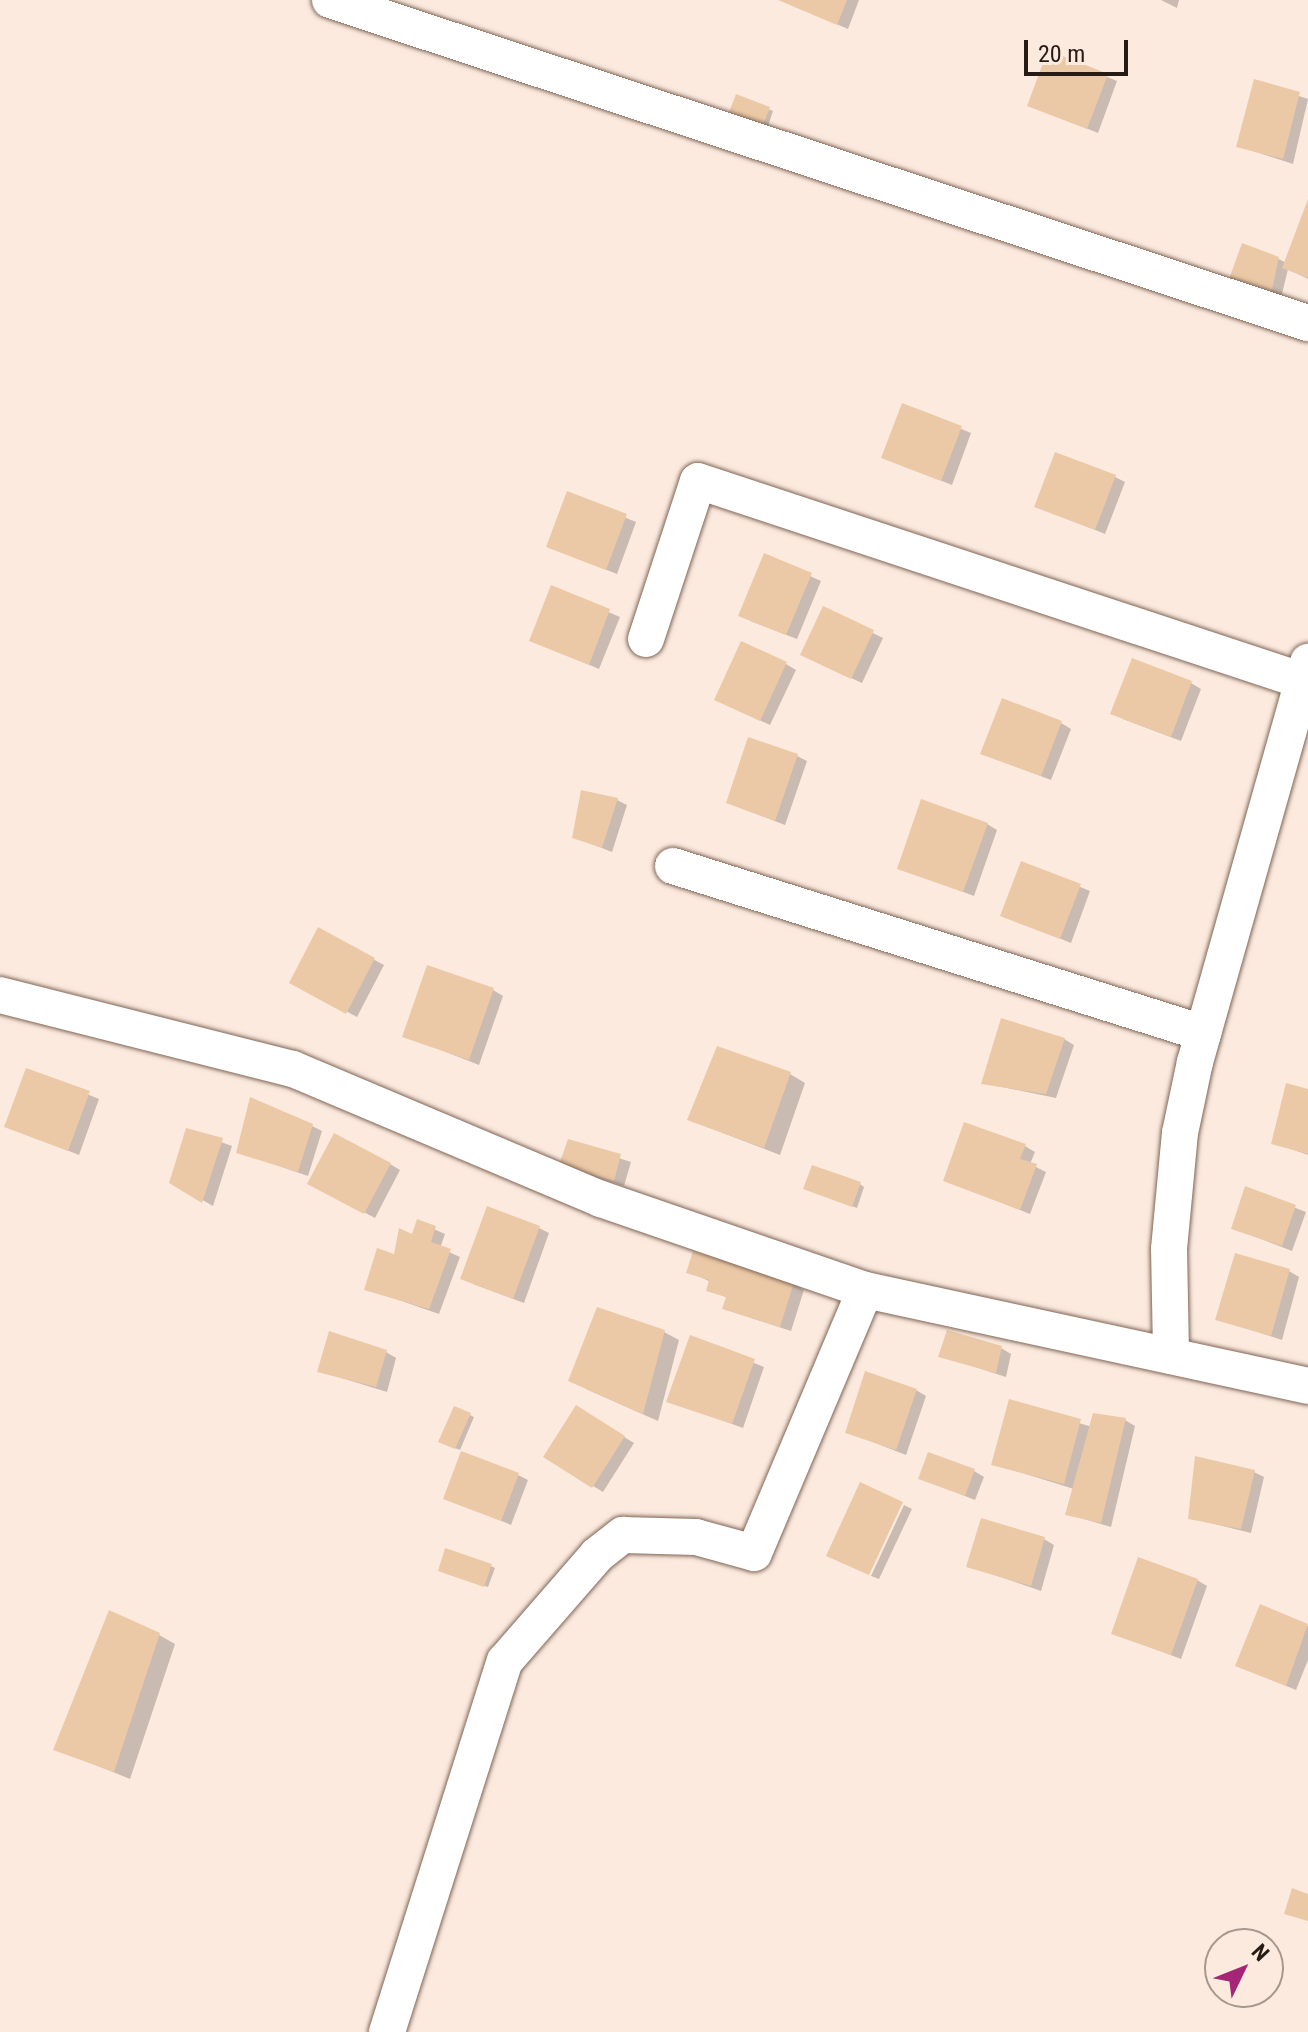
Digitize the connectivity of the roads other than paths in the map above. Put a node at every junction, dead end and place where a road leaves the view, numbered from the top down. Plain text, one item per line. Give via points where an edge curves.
1 (330, 0) edge
2 (1308, 323) edge
3 (646, 639) dead end
4 (1305, 672) edge
5 (673, 866) dead end
6 (0, 995) edge
7 (1203, 1033) junction
8 (865, 1290) junction
9 (1171, 1352) junction
10 (1308, 1386) edge
11 (387, 2032) edge

1 - 2 street
3 - 4 street via 698,481
4 - 7 street
5 - 7 street
6 - 8 street via 293,1069 601,1199
7 - 9 street via 1180,1133 1169,1249
8 - 9 street
8 - 11 street via 754,1553 696,1537 623,1535 597,1555 505,1661
9 - 10 street

